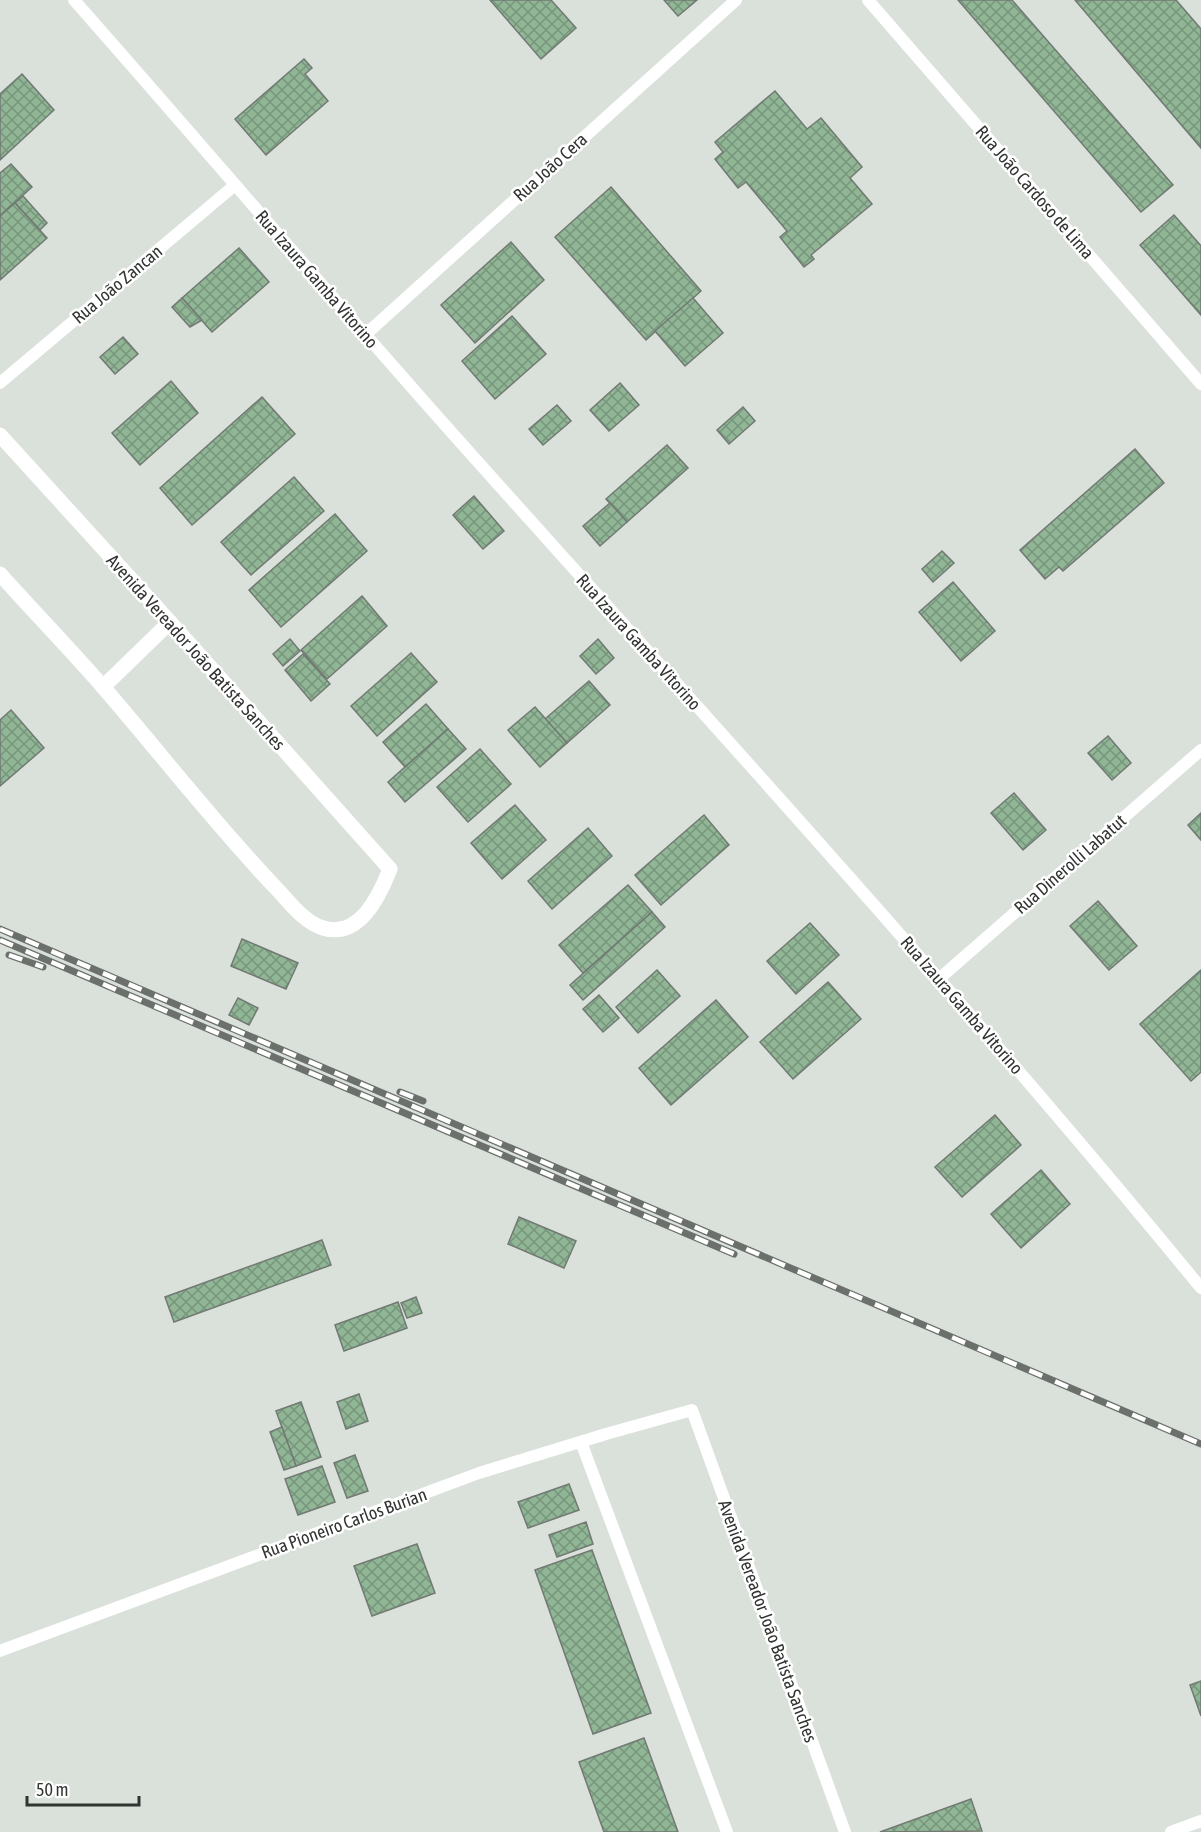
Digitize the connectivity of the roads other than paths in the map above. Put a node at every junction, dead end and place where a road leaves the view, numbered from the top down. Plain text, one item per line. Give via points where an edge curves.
1 (74, 0) edge
2 (736, 0) edge
3 (868, 0) edge
4 (235, 185) junction
5 (365, 335) junction
6 (0, 383) edge
7 (1201, 384) edge
8 (0, 435) edge
9 (0, 574) edge
10 (170, 622) junction
11 (103, 687) junction
12 (1201, 750) edge
13 (940, 978) junction
14 (1201, 1288) edge
15 (692, 1410) joint
16 (581, 1442) junction
17 (0, 1651) edge
18 (1201, 1821) edge
19 (727, 1832) edge
20 (845, 1832) edge
21 (1171, 1832) edge

1 - 4 street, Rua Izaura Gamba Vitorino
2 - 5 street, Rua João Cera
3 - 7 street, Rua João Cardoso de Lima
4 - 5 street, Rua Izaura Gamba Vitorino
4 - 6 street, Rua João Zancan
5 - 13 street, Rua Izaura Gamba Vitorino
8 - 10 street, Avenida Vereador João Batista Sanches
9 - 11 street
10 - 11 street
10 - 11 street, Avenida Vereador João Batista Sanches via 390,869 379,897 363,916 345,930 324,929 309,922 257,868
12 - 13 street, Rua Dinerolli Labatut
13 - 14 street, Rua Izaura Gamba Vitorino
15 - 16 street, Rua Pioneiro Carlos Burian
15 - 20 street, Avenida Vereador João Batista Sanches
16 - 17 street, Rua Pioneiro Carlos Burian via 479,1473
16 - 19 street
18 - 21 street

